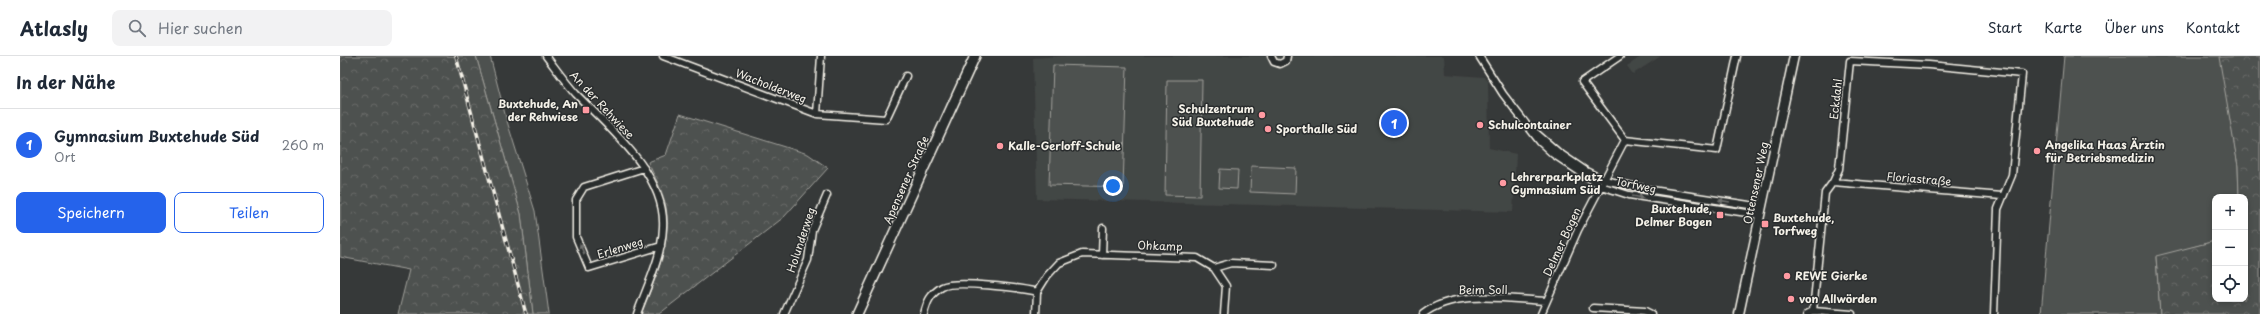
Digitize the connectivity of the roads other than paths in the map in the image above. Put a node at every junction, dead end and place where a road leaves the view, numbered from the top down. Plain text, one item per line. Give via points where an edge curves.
1 (546, 56) edge
2 (663, 56) edge
3 (821, 56) edge
4 (975, 56) edge
5 (1271, 56) edge
6 (1288, 56) edge
7 (1479, 56) edge
8 (1620, 56) edge
9 (1737, 56) edge
10 (1794, 56) edge
11 (1868, 59) edge
12 (906, 76) dead end
13 (817, 114) junction
14 (1528, 127) junction
15 (1625, 140) junction
16 (644, 168) junction
17 (1604, 180) junction
18 (1833, 182) junction
19 (1600, 186) junction
20 (827, 195) dead end
21 (2002, 196) junction
22 (1761, 211) junction
23 (1103, 228) dead end
24 (661, 246) junction
25 (1102, 254) junction
26 (1274, 264) dead end
27 (1214, 268) junction
28 (1037, 292) junction
29 (1546, 301) junction
30 (1593, 308) dead end
31 (1813, 310) junction
32 (637, 314) edge
33 (784, 314) edge
34 (857, 314) edge
35 (924, 314) edge
36 (1036, 314) edge
37 (1224, 314) edge
38 (1423, 314) edge
39 (1541, 314) edge
40 (1651, 314) edge
41 (1739, 314) edge
42 (1807, 314) edge
43 (1852, 314) edge
44 (1994, 314) edge

1 - 16 street, An der Rehwiese via 564,81
2 - 13 street, Wacholderweg
3 - 13 street, Wacholderweg
4 - 34 main road, Apensener Straße
5 - 6 street via 1274,62 1280,64 1286,61
7 - 14 street, Torfweg
8 - 15 street via 1582,82
9 - 15 street via 1717,150
10 - 22 street, Ottensener Weg
11 - 18 street, Eckdahl via 1850,61 1838,169
11 - 21 street, Eckdahl via 2022,74 2012,175
12 - 13 street via 886,119
14 - 17 street, Torfweg via 1558,152
14 - 19 street, Torfweg via 1552,154
15 - 17 street, Delmer Bogen
16 - 24 street via 662,208 664,226
24 -> 16 street, Erlenweg via 590,268 576,237 576,200 584,187
17 - 19 street, Delmer Bogen
22 -> 17 street, Torfweg
18 - 21 street, Floriastraße
18 - 31 street, Eckdahl via 1825,193
19 -> 22 street, Torfweg via 1636,196
19 - 29 street, Delmer Bogen
20 - 33 street, Holunderweg via 812,230 808,260
21 - 44 street, Eckdahl via 1998,209
22 - 41 street, Ottensener Weg
23 - 25 street
24 - 32 street
25 - 27 street, Ohkamp via 1197,258
25 - 28 street, Ohkamp via 1082,254 1059,263
26 - 27 street via 1231,263
27 - 37 street, Ohkamp via 1226,286
28 - 35 street via 1011,287 943,286 929,297
28 - 36 street
29 - 38 street, Beim Soll via 1462,298 1443,303
29 - 39 street, Delmer Bogen
30 - 40 street via 1645,311
31 - 42 street
31 - 43 street

